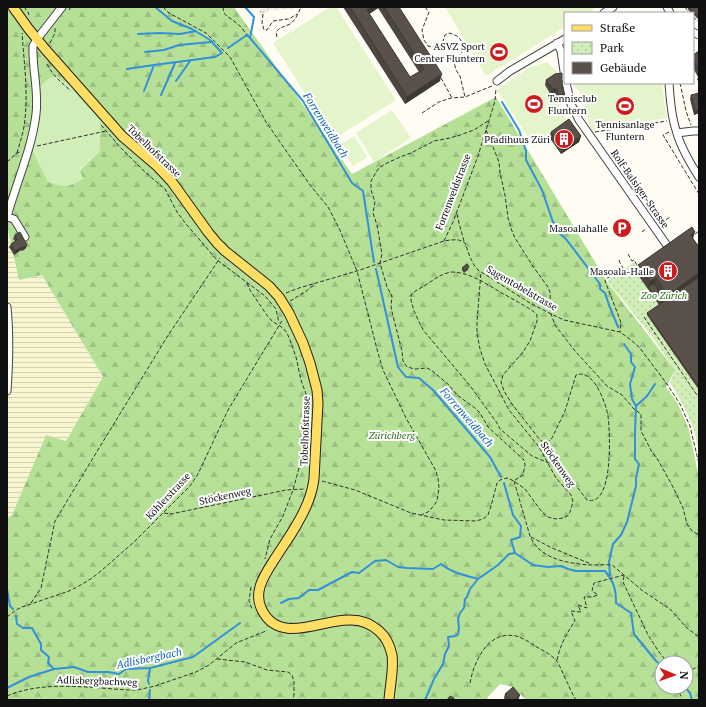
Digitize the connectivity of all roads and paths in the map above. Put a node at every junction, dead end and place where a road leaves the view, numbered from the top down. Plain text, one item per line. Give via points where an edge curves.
1 (13, 7) edge
2 (71, 7) edge
3 (163, 7) edge
4 (222, 7) edge
5 (301, 7) edge
6 (425, 7) edge
7 (64, 10) edge
8 (263, 14) dead end
9 (298, 14) junction
10 (56, 24) dead end
11 (22, 32) dead end
12 (247, 35) dead end
13 (277, 37) dead end
14 (37, 39) junction
15 (421, 40) edge
16 (424, 40) junction
17 (564, 40) edge
18 (557, 43) junction
19 (49, 45) dead end
20 (45, 60) dead end
21 (564, 71) edge
22 (438, 74) edge
23 (497, 82) junction
24 (566, 84) edge
25 (668, 84) edge
26 (680, 84) edge
27 (76, 95) dead end
28 (453, 98) junction
29 (465, 98) junction
30 (422, 113) dead end
31 (674, 120) junction
32 (488, 121) junction
33 (101, 126) dead end
34 (486, 130) junction
35 (106, 131) junction
36 (676, 131) junction
37 (696, 131) edge
38 (589, 134) junction
39 (663, 135) junction
40 (660, 137) dead end
41 (28, 148) junction
42 (7, 162) edge
43 (699, 177) edge
44 (699, 194) edge
45 (457, 213) junction
46 (7, 217) edge
47 (670, 217) dead end
48 (666, 220) dead end
49 (648, 228) dead end
50 (699, 231) edge
51 (642, 232) dead end
52 (25, 237) dead end
53 (691, 237) edge
54 (444, 241) junction
55 (465, 243) junction
56 (666, 244) edge
57 (225, 251) junction
58 (628, 254) dead end
59 (217, 260) junction
60 (619, 260) dead end
61 (380, 263) junction
62 (638, 265) edge
63 (357, 271) junction
64 (481, 272) junction
65 (480, 280) junction
66 (247, 283) junction
67 (314, 284) junction
68 (279, 297) junction
69 (290, 301) dead end
70 (7, 308) edge
71 (551, 314) junction
72 (644, 317) dead end
73 (279, 324) junction
74 (620, 332) junction
75 (7, 391) edge
76 (699, 398) edge
77 (548, 463) junction
78 (699, 464) edge
79 (314, 479) junction
80 (514, 480) junction
81 (313, 488) junction
82 (293, 490) junction
83 (163, 513) junction
84 (421, 515) junction
85 (699, 535) edge
86 (530, 536) junction
87 (264, 563) dead end
88 (592, 565) junction
89 (624, 575) junction
90 (252, 585) dead end
91 (31, 603) junction
92 (254, 611) dead end
93 (7, 617) edge
94 (268, 629) dead end
95 (699, 638) edge
96 (662, 655) edge
97 (216, 659) junction
98 (556, 660) junction
99 (470, 683) dead end
100 (680, 695) edge
101 (7, 696) edge
102 (682, 698) dead end
103 (293, 700) edge
104 (389, 700) edge
105 (576, 700) edge

1 - 14 main road, Tobelhofstrasse
2 - 7 path
3 - 63 path via 169,13 206,33 230,57 266,122 328,207
4 - 12 path via 224,14
5 - 9 path
6 - 16 path via 429,12 422,30
7 - 14 street
8 - 9 path via 264,30 267,30 273,21 289,19
9 - 13 path via 291,23 279,28 276,32
10 - 19 path
11 - 42 path via 25,121 17,153
14 - 41 street via 33,50 36,112
14 - 57 main road, Tobelhofstrasse via 122,136 168,178
15 - 16 path
16 - 29 path via 428,46 439,47 445,35 449,33 458,36 462,41 462,52 454,62
17 - 18 street
18 - 21 street
18 - 23 street
20 - 27 path via 54,76
22 - 28 path
23 - 29 path via 494,86
23 - 32 path, Forrenweidstrasse via 495,101
24 - 38 street, Rolf-Balsiger-Strasse via 571,104
25 - 31 street
26 - 37 path via 688,120
28 - 29 path
28 - 30 path via 439,102
31 - 36 street
31 - 38 path
32 - 34 path, Forrenweidstrasse
32 - 61 path via 474,130 434,141 378,169 371,181 371,190 382,254
33 - 35 path
34 - 45 path, Forrenweidstrasse
34 - 71 path via 498,162 512,231 548,287
35 - 41 path
35 - 59 path via 165,189 177,212
36 - 37 street
36 - 39 path
36 - 43 street
38 - 56 street, Rolf-Balsiger-Strasse
39 - 40 path
39 - 44 path
41 - 46 street
45 - 54 path, Forrenweidstrasse
45 - 55 path, Sagentobelstrasse
46 - 52 street via 14,219
47 - 48 path
49 - 51 path
50 - 53 path
54 - 55 path via 458,240
54 - 61 path, Forrenweidstrasse
55 - 64 path, Sagentobelstrasse via 474,265
57 - 59 path
57 - 68 main road, Tobelhofstrasse
58 - 62 path
59 - 66 path
59 - 91 path via 55,521 41,588
60 - 74 path via 623,268 605,281 619,317
61 - 63 path, Forrenweidstrasse
61 - 80 path via 392,296 392,312 403,361 407,367 415,370 431,370 475,408 488,427 524,460 526,465 523,475
63 - 67 path, Forrenweidstrasse
63 - 84 path via 383,370 406,418 434,466 438,479 436,501 428,512
64 - 65 path, Stöckenweg
64 - 71 path, Sagentobelstrasse
65 - 77 path, Stöckenweg via 477,333 484,364 509,410 539,447
65 - 77 path via 457,272 442,274 412,293 410,297 414,311 420,326 471,387 500,429 532,456
65 - 77 path via 537,315 530,341 503,375 501,382 512,404 540,440 547,442 552,438 565,411 576,375 582,374 592,378 603,400 608,416 610,459 602,493 591,500 586,500 568,475
66 - 73 path via 266,314
66 - 73 path via 265,296 276,309
67 - 68 path, Forrenweidstrasse
67 - 69 path
68 - 79 main road, Tobelhofstrasse via 303,343 317,390
70 - 75 street
71 - 74 path, Sagentobelstrasse via 564,320
71 - 85 path via 575,351 607,386 622,395 641,414 642,433 673,487 687,524
72 - 76 path
73 - 82 path via 290,340 306,394 305,446
73 - 83 path, Köhlerstrasse via 228,410 198,474 190,486
74 - 78 path, Sagentobelstrasse via 639,347 680,404 690,426
77 - 80 path, Stöckenweg via 556,478 571,495 572,509 566,516 556,519 545,516 525,489
79 - 81 main road, Tobelhofstrasse
79 - 84 path via 355,490
80 - 84 path via 507,478 498,482 490,512 483,519 444,520
80 - 86 path
81 - 82 path, Stöckenweg
81 - 104 main road, Tobelhofstrasse via 297,525 265,574 258,595 260,608 272,623 287,628 304,628 341,620 368,623 386,639 392,652
82 - 83 path, Stöckenweg via 171,514
82 - 87 path via 283,516 270,538
83 - 91 path, Köhlerstrasse via 129,547 92,578 79,586
86 - 88 path
86 - 88 path via 536,547 551,557 581,565
88 - 89 path via 612,565
89 - 95 path via 670,609
89 - 96 path via 624,582 648,635
89 - 98 path via 594,583 592,591 598,595 584,597 587,608 578,605 581,612 571,611 575,621 564,638
90 - 92 path via 249,601
91 - 93 path, Köhlerstrasse
94 - 97 path, Adlisbergbachweg via 236,643
97 - 101 path, Adlisbergbachweg via 196,672 137,690 49,686 26,689
97 - 103 path via 248,662 268,670 288,672 294,682
98 - 99 path via 522,638 502,636 489,643 484,650 473,670
98 - 105 path
100 - 102 path

